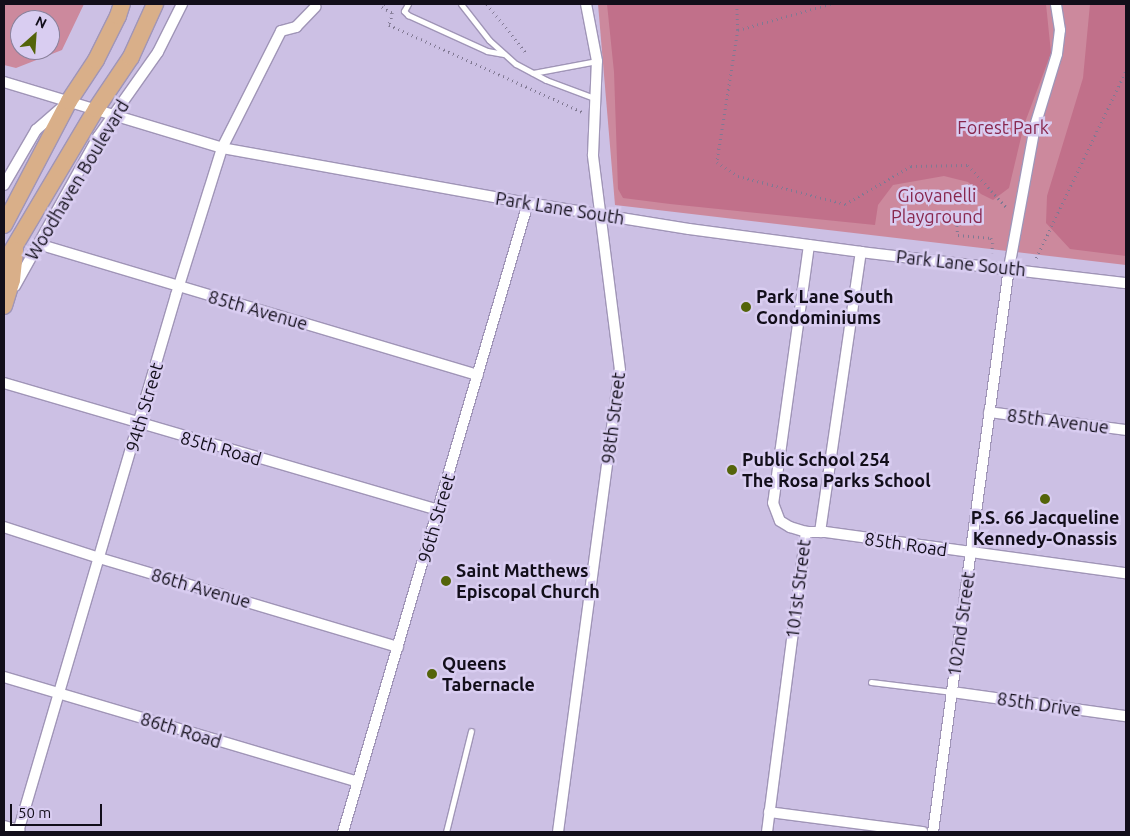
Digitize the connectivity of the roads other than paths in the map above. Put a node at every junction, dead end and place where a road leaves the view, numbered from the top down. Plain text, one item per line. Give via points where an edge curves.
1 (122, 4) edge
2 (155, 4) edge
3 (182, 4) edge
4 (408, 4) edge
5 (461, 4) edge
6 (586, 4) edge
7 (1056, 4) edge
8 (315, 6) dead end
9 (505, 54) junction
10 (597, 61) junction
11 (533, 73) junction
12 (4, 82) edge
13 (594, 98) junction
14 (69, 102) junction
15 (96, 109) junction
16 (114, 114) junction
17 (222, 148) junction
18 (4, 185) edge
19 (528, 203) junction
20 (602, 215) junction
21 (4, 225) edge
22 (38, 244) junction
23 (14, 245) junction
24 (809, 245) junction
25 (861, 252) junction
26 (4, 264) edge
27 (1009, 268) junction
28 (1126, 283) edge
29 (179, 287) junction
30 (4, 306) edge
31 (478, 374) junction
32 (4, 383) edge
33 (989, 412) junction
34 (139, 424) junction
35 (1126, 430) edge
36 (438, 510) junction
37 (4, 527) edge
38 (806, 532) junction
39 (820, 532) junction
40 (970, 553) junction
41 (99, 558) junction
42 (1126, 573) edge
43 (398, 646) junction
44 (4, 677) edge
45 (871, 682) dead end
46 (952, 692) junction
47 (60, 694) junction
48 (1126, 716) edge
49 (471, 731) dead end
50 (358, 782) junction
51 (770, 812) junction
52 (4, 826) edge
53 (19, 831) edge
54 (343, 832) edge
55 (446, 832) edge
56 (558, 832) edge
57 (767, 832) edge
58 (923, 832) edge
59 (933, 832) edge

1 - 14 main road via 96,60
2 - 15 main road, Woodhaven Boulevard via 131,57
3 - 16 street, Woodhaven Boulevard via 158,52
4 - 9 lane via 404,11 408,15 487,51
5 - 9 lane via 489,40
6 - 10 street, 98th Street
7 - 27 street, 102nd Street via 1060,30 1058,54 1035,126
8 - 17 street, 94th Street via 296,27 281,31
9 - 11 lane
10 - 11 lane
10 - 13 street, 98th Street
11 - 13 lane
12 - 14 street, Park Lane South
13 - 20 street, 98th Street via 593,155
14 - 15 street, Park Lane South
14 - 18 street via 36,130
14 - 21 main road
15 - 16 street, Park Lane South
15 - 23 main road, Woodhaven Boulevard
16 - 17 street, Park Lane South
16 - 22 street, Woodhaven Boulevard
17 - 19 street, Park Lane South
17 - 29 street, 94th Street
19 - 20 street, Park Lane South
19 - 31 street, 96th Street
20 - 24 street, Park Lane South
20 - 56 street, 98th Street via 620,370
22 - 29 street, 85th Avenue
22 - 30 street, Woodhaven Boulevard
23 - 26 main road, Woodhaven Boulevard
23 - 30 main road via 12,280
24 - 25 street, Park Lane South
24 - 38 street, 101st Street via 773,503 780,521
25 - 27 street, Park Lane South
25 - 39 street, 101st Street
27 - 28 street, Park Lane South
27 - 33 street, 102nd Street
29 - 31 street, 85th Avenue
29 - 34 street, 94th Street
31 - 36 street, 96th Street
32 - 34 street, 85th Road
33 - 35 street, 85th Avenue
33 - 40 street, 102nd Street
34 - 36 street, 85th Road
34 - 41 street, 94th Street
36 - 43 street, 96th Street
37 - 41 street, 86th Avenue
38 - 39 street, 85th Road
38 - 51 street, 101st Street
39 - 40 street, 85th Road
40 - 42 street, 85th Road
40 - 46 street, 102nd Street
41 - 43 street, 86th Avenue
41 - 47 street, 94th Street
43 - 50 street, 96th Street
44 - 47 street, 86th Road
45 - 46 lane
46 - 48 street, 85th Drive
46 - 59 street, 102nd Street
47 - 50 street, 86th Road
47 - 53 street, 94th Street
49 - 55 lane
50 - 54 street, 96th Street
51 - 57 street, 101st Street
51 - 58 street
52 - 53 street

